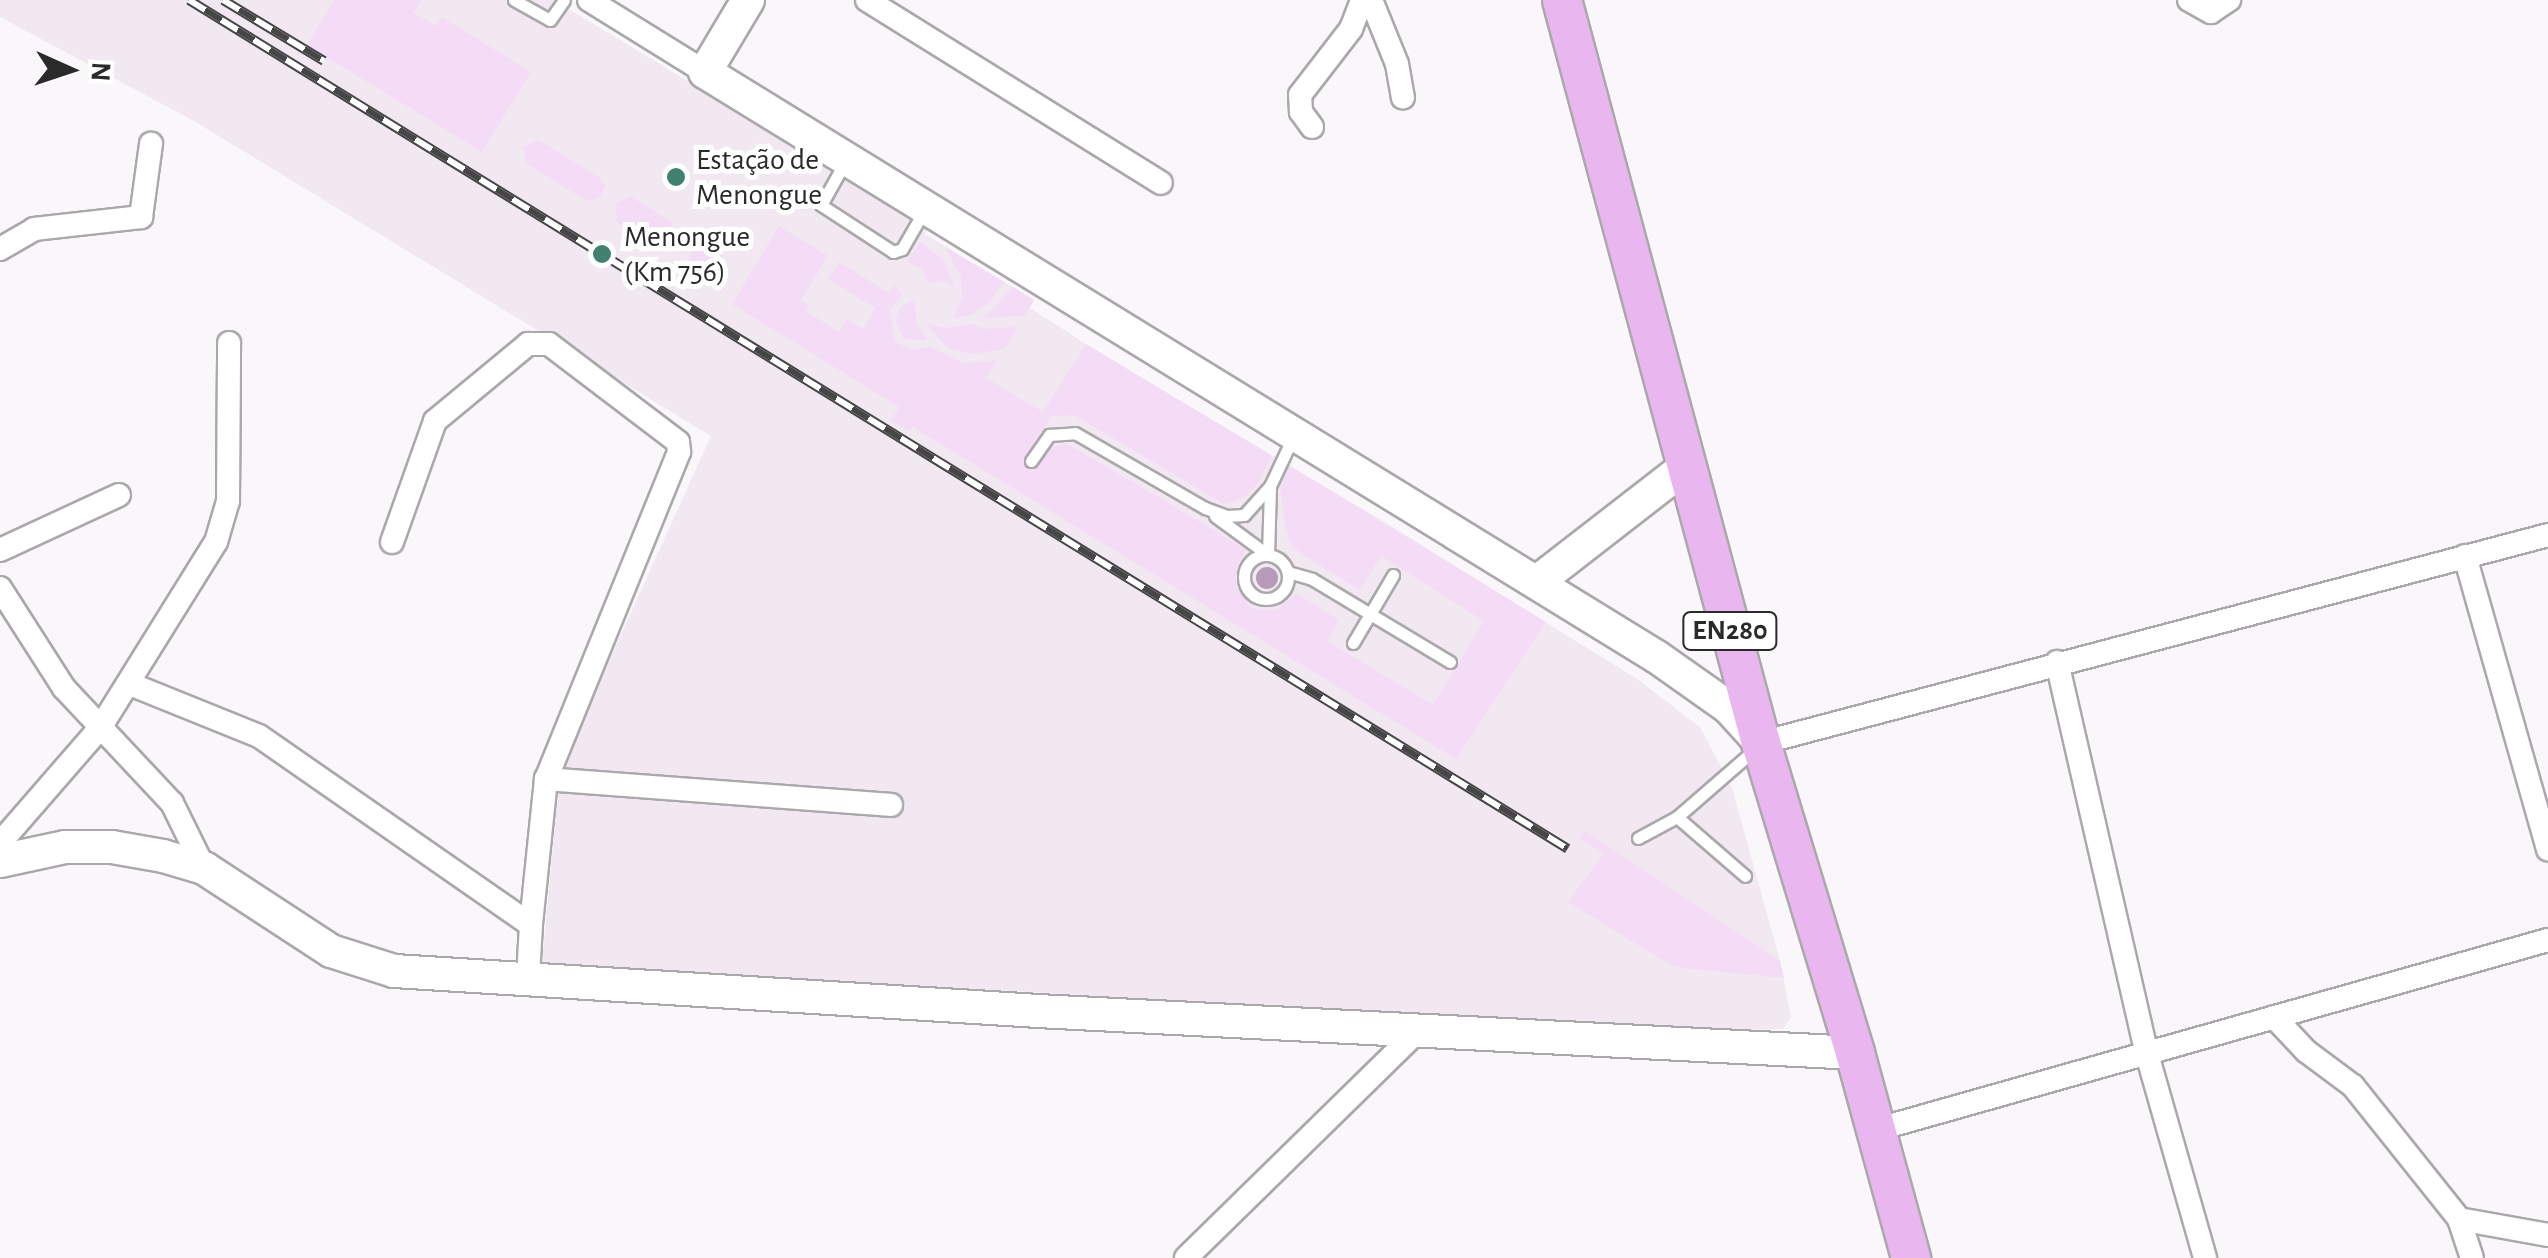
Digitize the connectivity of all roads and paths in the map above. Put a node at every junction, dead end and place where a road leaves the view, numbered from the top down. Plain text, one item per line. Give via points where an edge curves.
1 (514, 0) edge
2 (564, 0) edge
3 (589, 0) edge
4 (764, 0) edge
5 (867, 0) edge
6 (1362, 0) edge
7 (1371, 0) edge
8 (1562, 0) edge
9 (2190, 0) edge
10 (2229, 0) edge
11 (741, 10) edge
12 (705, 72) junction
13 (1403, 97) dead end
14 (1312, 127) dead end
15 (152, 144) dead end
16 (847, 159) junction
17 (1161, 183) dead end
18 (926, 207) junction
19 (0, 250) edge
20 (230, 343) dead end
21 (1295, 434) junction
22 (1030, 461) dead end
23 (1684, 467) junction
24 (1270, 486) junction
25 (119, 495) dead end
26 (1205, 508) junction
27 (2548, 534) edge
28 (392, 542) dead end
29 (0, 550) edge
30 (1268, 555) junction
31 (2465, 556) junction
32 (1288, 572) junction
33 (1393, 575) dead end
34 (1537, 582) junction
35 (0, 588) edge
36 (1372, 612) junction
37 (1353, 643) dead end
38 (1450, 662) dead end
39 (2056, 662) junction
40 (130, 684) junction
41 (100, 728) junction
42 (1760, 744) junction
43 (546, 779) junction
44 (891, 804) dead end
45 (1677, 817) junction
46 (1638, 838) dead end
47 (0, 844) edge
48 (2548, 849) edge
49 (0, 861) edge
50 (204, 868) junction
51 (1744, 876) dead end
52 (531, 925) junction
53 (2548, 940) edge
54 (528, 977) junction
55 (2274, 1017) junction
56 (1419, 1030) junction
57 (1855, 1053) junction
58 (2147, 1054) junction
59 (1875, 1130) junction
60 (2460, 1218) junction
61 (2548, 1235) edge
62 (1186, 1258) edge
63 (1911, 1258) edge
64 (2206, 1258) edge
65 (2472, 1258) edge

1 - 2 lane via 550,20
3 - 12 street
4 - 11 street
5 - 17 street
6 - 14 street via 1351,29 1300,95 1301,112
7 - 13 street
8 - 23 main road, EN280
9 - 10 street via 2211,12
11 - 12 street
12 - 16 street
15 - 19 street via 141,217 34,229
16 - 18 street
16 - 18 lane via 824,210 897,252
18 - 21 street
20 - 40 street via 225,520
21 - 24 lane
21 - 34 street
22 - 26 lane via 1049,435 1075,433
23 - 34 street
23 - 42 main road, EN280
24 - 26 lane via 1244,515
24 - 30 lane
25 - 29 street
26 - 30 lane
27 - 31 street
28 - 43 street via 435,421 528,344 550,344 674,434 679,452
30 - 32 lane
30 - 32 lane via 1246,570 1255,596 1276,597
31 - 39 street
31 - 48 street
32 - 36 lane
33 - 36 lane
34 - 42 street via 1728,707
35 - 41 street via 64,688
36 - 37 lane
36 - 38 lane
39 - 42 street
39 - 58 street
40 - 41 street
40 - 52 street via 259,736
41 - 47 street
41 - 50 street via 172,802
42 - 45 lane
42 - 57 main road, EN280
43 - 44 street
43 - 52 street
45 - 46 lane
45 - 51 lane
49 - 50 street via 65,846 112,847
50 - 54 street via 351,960 394,970
52 - 54 street
53 - 55 street
54 - 56 street
55 - 58 street
55 - 60 street via 2353,1086
56 - 57 street
56 - 62 street
57 - 59 main road, EN280
58 - 59 street
58 - 64 street
59 - 63 main road, EN280
60 - 61 street
60 - 65 street

